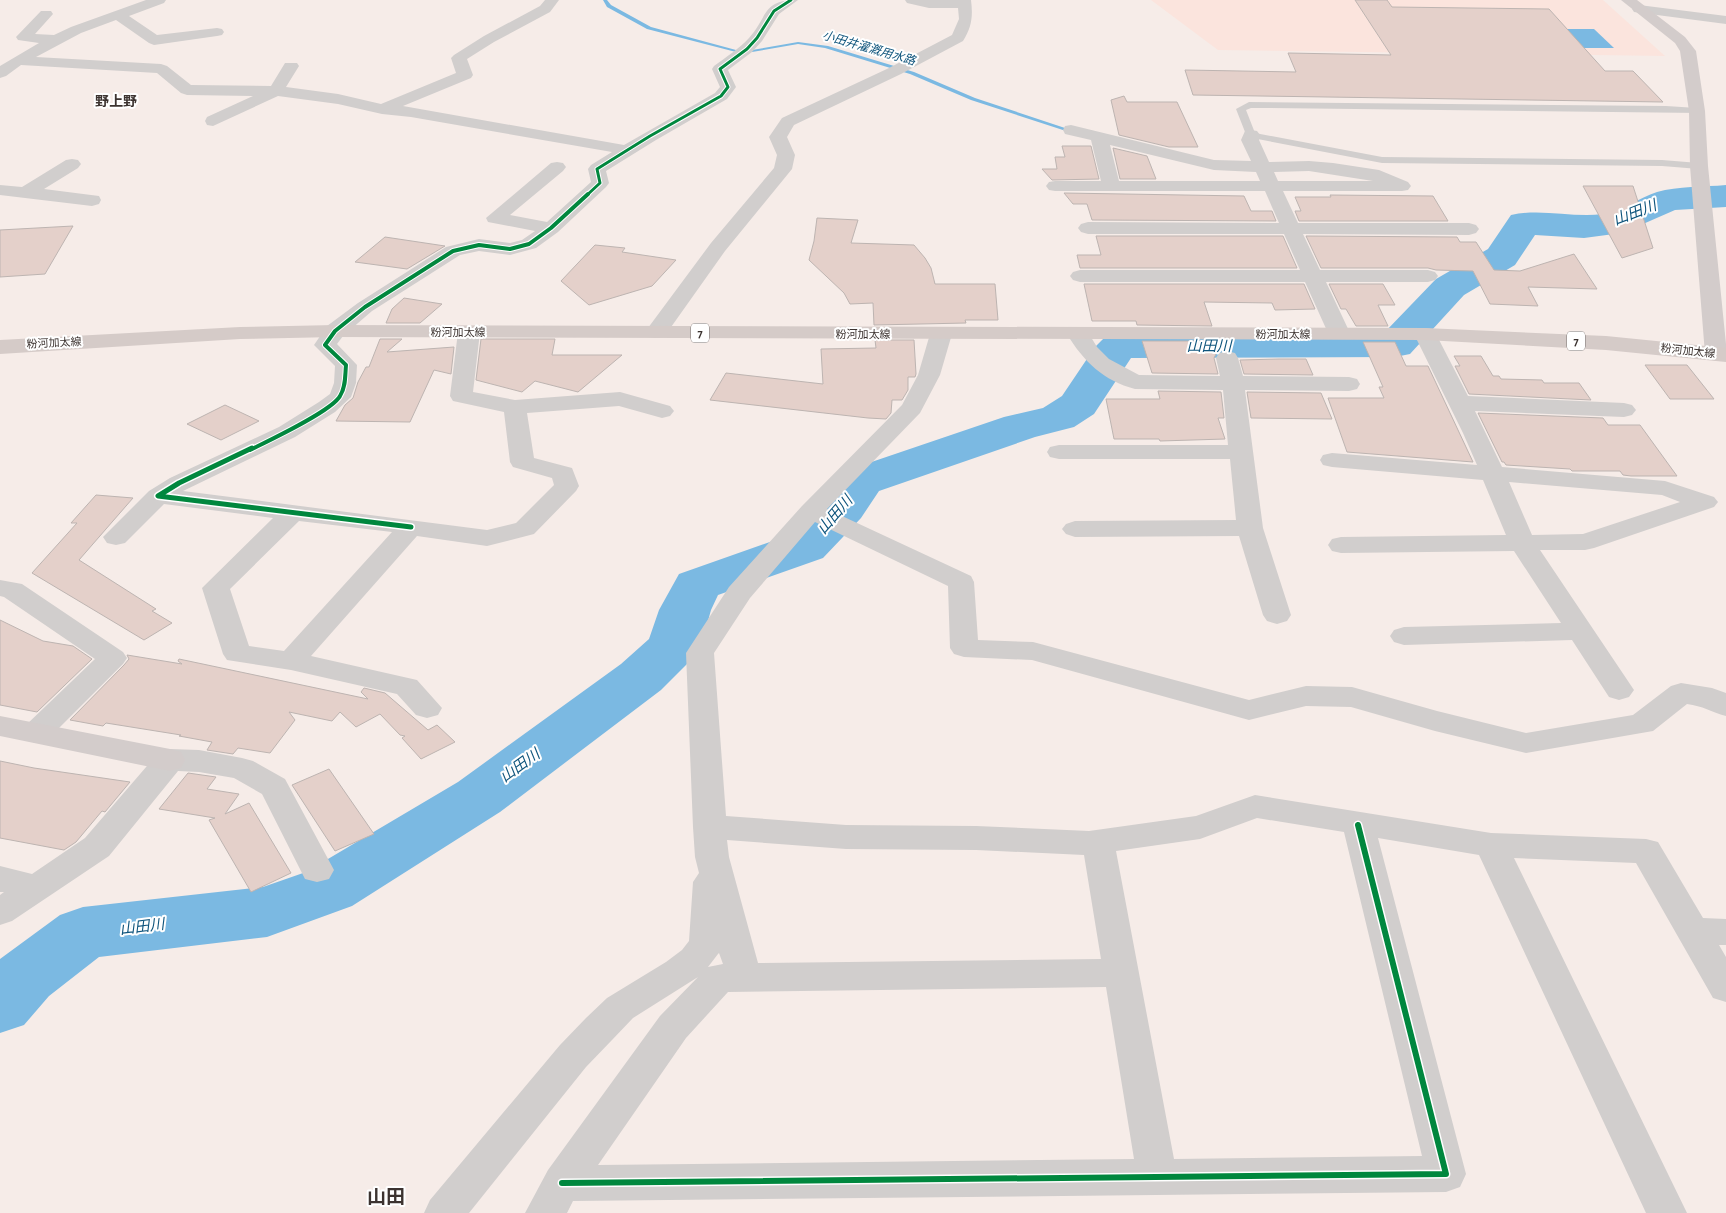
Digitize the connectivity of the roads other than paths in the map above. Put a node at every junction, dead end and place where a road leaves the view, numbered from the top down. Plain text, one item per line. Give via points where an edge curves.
1 (158, 0) edge
2 (552, 0) edge
3 (791, 0) edge
4 (912, 0) edge
5 (964, 2) edge
6 (1633, 4) edge
7 (46, 14) dead end
8 (118, 14) junction
9 (1726, 20) edge
10 (217, 32) dead end
11 (54, 40) junction
12 (18, 60) junction
13 (290, 66) dead end
14 (0, 72) edge
15 (276, 90) junction
16 (382, 109) junction
17 (1697, 111) junction
18 (212, 121) dead end
19 (1071, 130) dead end
20 (1251, 135) junction
21 (1100, 136) junction
22 (625, 151) junction
23 (72, 164) dead end
24 (1699, 166) junction
25 (557, 167) dead end
26 (1263, 168) junction
27 (1055, 186) dead end
28 (1111, 186) junction
29 (1271, 186) junction
30 (0, 190) edge
31 (25, 193) junction
32 (92, 200) dead end
33 (551, 228) junction
34 (1088, 228) dead end
35 (1291, 229) junction
36 (1469, 229) dead end
37 (1080, 276) dead end
38 (1312, 276) junction
39 (1428, 276) dead end
40 (336, 331) junction
41 (469, 332) junction
42 (656, 332) junction
43 (941, 334) junction
44 (1078, 334) junction
45 (1339, 334) junction
46 (1425, 334) junction
47 (0, 346) edge
48 (1721, 355) edge
49 (1228, 358) dead end
50 (1233, 382) junction
51 (1348, 384) dead end
52 (1460, 403) junction
53 (515, 407) junction
54 (1624, 410) dead end
55 (662, 411) dead end
56 (1059, 452) dead end
57 (1240, 452) junction
58 (1332, 460) dead end
59 (1492, 473) junction
60 (158, 496) junction
61 (811, 511) junction
62 (292, 513) junction
63 (411, 527) junction
64 (1250, 528) junction
65 (1076, 530) dead end
66 (116, 537) dead end
67 (1523, 544) junction
68 (1341, 545) dead end
69 (0, 588) edge
70 (1277, 615) dead end
71 (1579, 631) junction
72 (1404, 636) dead end
73 (291, 661) junction
74 (1618, 690) dead end
75 (1726, 706) edge
76 (427, 708) dead end
77 (0, 726) edge
78 (36, 733) junction
79 (170, 760) junction
80 (1358, 825) junction
81 (1098, 841) junction
82 (711, 842) junction
83 (1491, 845) junction
84 (317, 870) dead end
85 (0, 879) edge
86 (38, 888) junction
87 (0, 912) edge
88 (1710, 932) edge
89 (1121, 973) junction
90 (745, 977) junction
91 (1726, 988) edge
92 (1157, 1177) junction
93 (554, 1198) edge
94 (444, 1213) edge
95 (1667, 1213) edge

1 - 8 street
2 - 16 street via 545,9 459,58 464,75
3 - 22 street via 774,11 744,52 720,69 728,87 721,96
4 - 5 street via 929,4
5 - 42 street via 966,19 958,38 788,122 778,137 786,155 783,169 718,246
6 - 9 street
6 - 17 street via 1680,40 1688,51
7 - 11 street via 23,37
8 - 10 street via 154,40
8 - 11 street
11 - 12 street
12 - 14 street
12 - 15 street via 160,69 187,90
13 - 15 street
15 - 16 street
15 - 18 street
16 - 22 street
17 - 20 lane via 1666,108 1255,105 1242,109
17 - 24 street
19 - 21 street
20 - 24 lane via 1382,160
20 - 26 street via 1250,140
21 - 26 street via 1214,165
21 - 28 street
22 - 33 street via 597,169 600,183
23 - 31 street
24 - 48 street
25 - 33 street via 495,218
26 - 29 street
26 - 29 street via 1333,168 1373,174 1402,186
27 - 28 street
28 - 29 street
29 - 35 street
30 - 31 street
31 - 32 street
33 - 40 street via 529,244 510,249 479,245 453,251 365,307
34 - 35 street
35 - 36 street
35 - 38 street
37 - 38 street
38 - 39 street
38 - 45 street
40 - 41 main road, 粉河加太線 / 7
40 - 47 main road, 粉河加太線 / 7
40 - 60 street via 325,345 346,364 340,397 287,432
41 - 42 main road, 粉河加太線 / 7
41 - 53 street via 461,396
42 - 43 main road, 粉河加太線 / 7
43 - 44 main road, 粉河加太線 / 7
43 - 61 street via 929,375 912,408
44 - 45 main road, 粉河加太線 / 7
44 - 50 street via 1096,360 1135,382
45 - 46 main road, 粉河加太線 / 7
46 - 48 main road, 粉河加太線 / 7 via 1597,342
46 - 52 street
49 - 50 street
50 - 51 street
50 - 57 street
52 - 54 street
52 - 59 street
53 - 55 street via 620,399
53 - 63 street via 522,462 563,473 567,486 525,529 486,538
56 - 57 street
57 - 64 street
58 - 59 street
59 - 67 street
59 - 67 street via 1665,488 1705,502 1586,542
60 - 62 street
60 - 66 street
61 - 75 street via 960,582 964,648 1033,651 1249,710 1306,696 1352,697 1435,722 1526,742 1642,724 1681,693 1712,698
61 - 82 street via 739,593 700,654
62 - 63 street
62 - 73 street via 216,588 238,654
63 - 73 street
64 - 65 street
64 - 70 street
67 - 68 street
67 - 71 street
69 - 78 street via 12,590 113,658
71 - 72 street
71 - 74 street
73 - 76 street via 407,687
77 - 78 street
78 - 79 street
79 - 84 street via 200,761 242,770 274,787
79 - 86 street via 97,848
80 - 81 street via 1255,806 1200,827
80 - 83 street
80 - 92 street via 1446,1174
81 - 82 street via 846,837
81 - 89 street
82 - 90 street
82 - 94 street via 706,944 679,972 620,1008 573,1056
83 - 88 street via 1646,851
83 - 95 street
85 - 86 street
86 - 87 street
88 - 91 street
89 - 90 street
89 - 92 street
90 - 93 street via 719,978 673,1027
92 - 93 street

